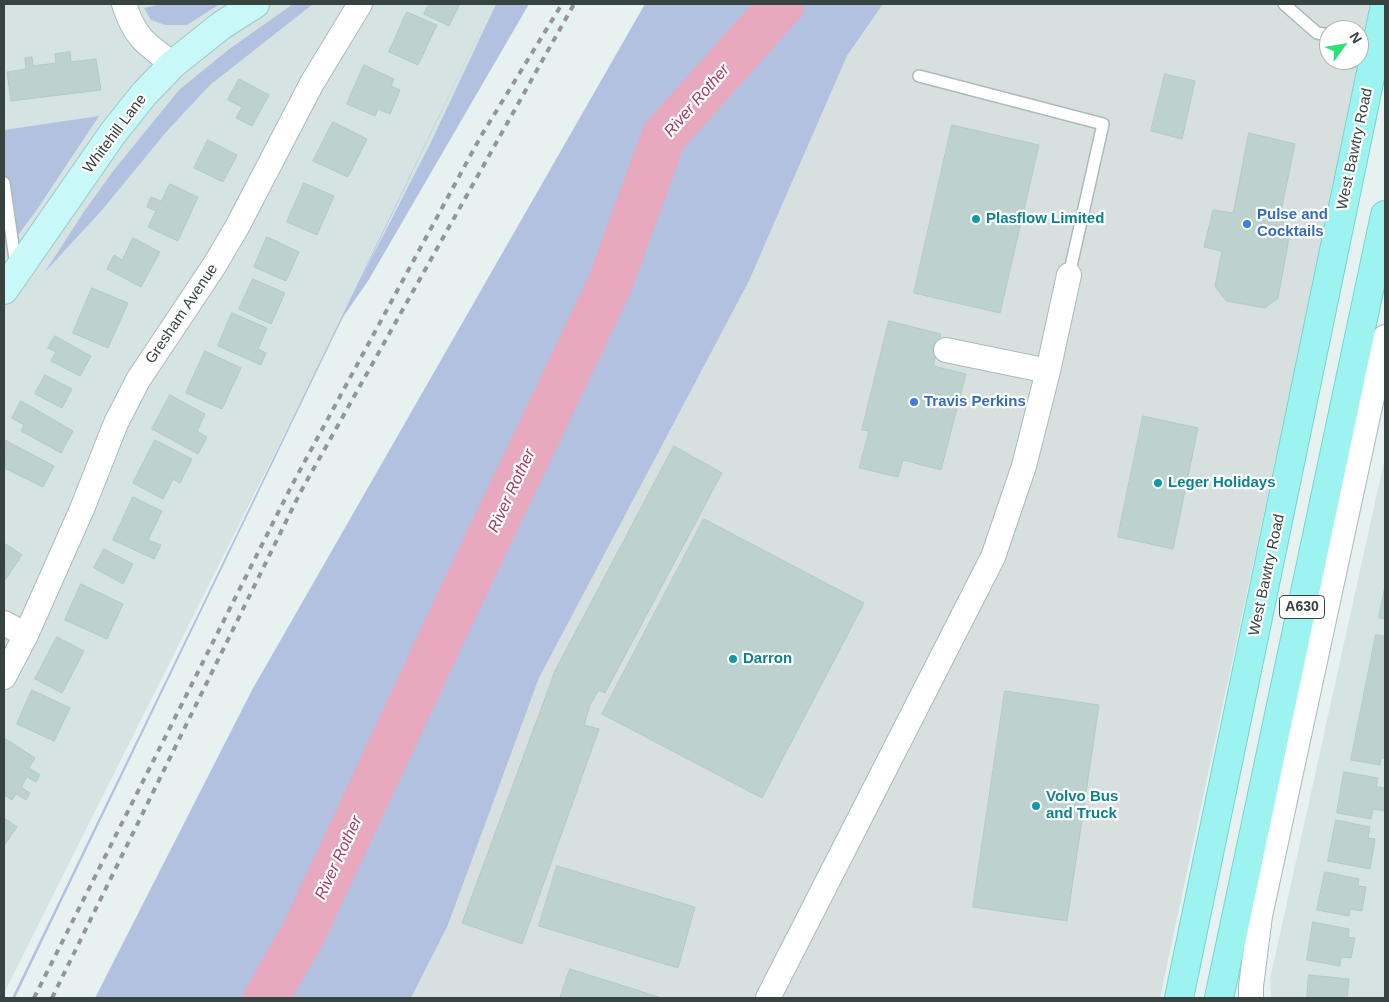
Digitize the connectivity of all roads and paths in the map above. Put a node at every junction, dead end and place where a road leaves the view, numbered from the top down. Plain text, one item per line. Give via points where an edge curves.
1 (124, 4) edge
2 (254, 4) edge
3 (360, 4) edge
4 (1284, 4) edge
5 (1385, 5) edge
6 (1319, 33) edge
7 (1369, 39) edge
8 (173, 64) junction
9 (1362, 70) edge
10 (919, 76) dead end
11 (4, 183) edge
12 (1385, 215) edge
13 (1069, 275) joint
14 (10, 281) edge
15 (1385, 337) edge
16 (946, 350) dead end
17 (1048, 371) junction
18 (4, 623) edge
19 (26, 634) junction
20 (4, 676) edge
21 (768, 998) edge
22 (1179, 998) edge
23 (1220, 998) edge
24 (1251, 998) edge

1 - 8 street via 130,22 144,43
2 - 8 main road, Whitehill Lane
3 - 19 street, Gresham Avenue via 312,83 233,235 138,380 116,423
4 - 6 lane
5 - 7 main road, West Bawtry Road / A630
8 - 14 main road, Whitehill Lane via 113,133
9 - 22 main road, West Bawtry Road / A630
10 - 13 lane via 1103,124
11 - 14 lane
12 - 23 main road, A630
13 - 17 street
15 - 24 street via 1260,916
16 - 17 street
17 - 21 street via 1024,466 993,557
18 - 19 street
19 - 20 street, Gresham Avenue

